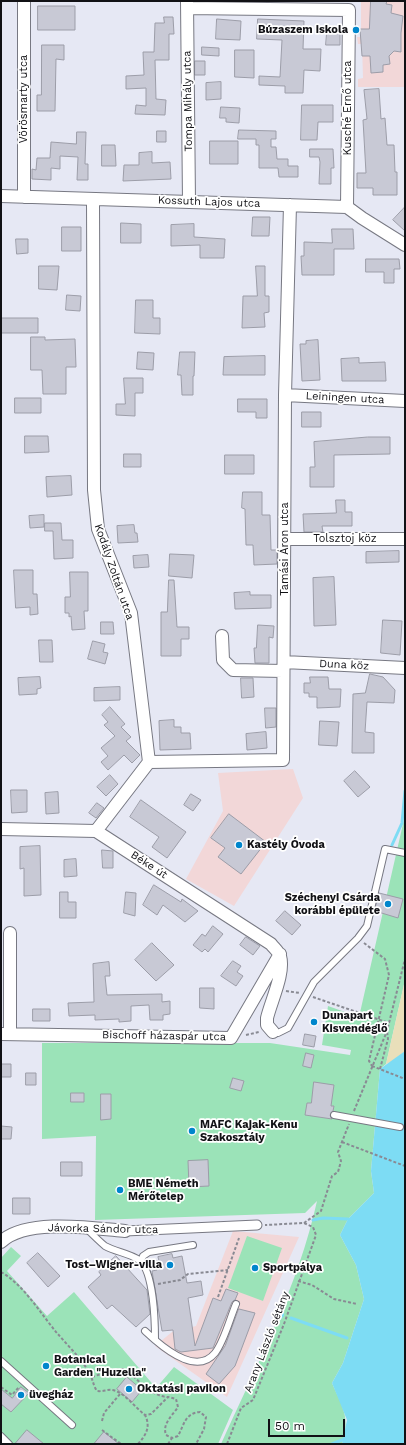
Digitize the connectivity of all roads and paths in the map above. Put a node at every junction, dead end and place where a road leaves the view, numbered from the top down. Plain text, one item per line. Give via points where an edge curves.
1 (24, 1) edge
2 (187, 4) edge
3 (1, 196) edge
4 (24, 197) junction
5 (93, 199) junction
6 (189, 202) junction
7 (290, 205) junction
8 (347, 207) junction
9 (405, 245) edge
10 (285, 395) junction
11 (405, 401) edge
12 (285, 539) junction
13 (405, 540) edge
14 (222, 636) dead end
15 (283, 667) junction
16 (405, 668) edge
17 (150, 762) junction
18 (1, 829) edge
19 (96, 831) junction
20 (405, 853) edge
21 (10, 933) dead end
22 (358, 938) junction
23 (280, 954) junction
24 (405, 959) edge
25 (295, 992) dead end
26 (307, 995) junction
27 (379, 1021) junction
28 (389, 1024) junction
29 (272, 1031) junction
30 (387, 1031) junction
31 (6, 1034) edge
32 (231, 1038) junction
33 (372, 1066) junction
34 (380, 1069) junction
35 (405, 1079) edge
36 (334, 1115) dead end
37 (351, 1118) junction
38 (400, 1127) dead end
39 (342, 1142) junction
40 (405, 1166) edge
41 (304, 1223) junction
42 (257, 1225) joint
43 (84, 1227) junction
44 (125, 1231) joint
45 (239, 1238) dead end
46 (1, 1242) edge
47 (193, 1245) dead end
48 (141, 1261) junction
49 (228, 1270) junction
50 (1, 1272) edge
51 (298, 1281) junction
52 (151, 1285) junction
53 (218, 1297) dead end
54 (236, 1304) dead end
55 (357, 1304) dead end
56 (145, 1332) dead end
57 (155, 1340) junction
58 (1, 1361) edge
59 (92, 1378) junction
60 (23, 1381) junction
61 (1, 1387) edge
62 (120, 1394) junction
63 (168, 1397) junction
64 (145, 1415) junction
65 (102, 1421) dead end
66 (72, 1425) dead end
67 (102, 1430) dead end
68 (1, 1436) edge
69 (172, 1438) junction
70 (5, 1444) edge
71 (121, 1444) edge
72 (138, 1444) edge
73 (168, 1444) edge
74 (196, 1444) edge
75 (227, 1444) edge

1 - 4 street, Vörösmarty utca
2 - 6 street, Tompa Mihály utca
2 - 8 street, Kusché Ernő utca via 349,10
3 - 4 street, Kossuth Lajos utca
4 - 5 street, Kossuth Lajos utca
5 - 6 street, Kossuth Lajos utca
5 - 17 street, Kodály Zoltán utca via 94,490 98,529 131,613
6 - 7 street, Kossuth Lajos utca
7 - 8 street, Kossuth Lajos utca
7 - 10 street, Tamási Áron utca
8 - 9 street
10 - 11 street, Leiningen utca
10 - 12 street, Tamási Áron utca
12 - 13 street, Tolsztoj köz
12 - 15 street, Tamási Áron utca
14 - 15 street, Duna köz via 223,660 233,670
15 - 16 street, Duna köz
15 - 17 street, Tamási Áron utca via 283,760
17 - 19 street
18 - 19 street
19 - 23 street, Béke út via 271,944
20 - 22 lane via 385,849 367,926
21 - 31 street
22 - 26 lane via 314,982
22 - 27 path via 384,959 389,975
23 - 29 street via 281,973 267,1018 267,1025
23 - 32 street, Bischoff házaspár utca
24 - 28 path
25 - 26 path
26 - 27 path
26 - 29 lane via 288,1028 278,1033
27 - 28 path
27 - 33 path via 369,1061
28 - 30 path
29 - 32 path
30 - 33 path
30 - 34 path via 388,1039
31 - 32 street, Bischoff házaspár utca
33 - 34 path
33 - 37 path
34 - 35 path
36 - 37 lane
37 - 38 lane
37 - 39 path
39 - 40 path
39 - 41 path via 338,1152 341,1161 338,1172 332,1176 321,1211
41 - 42 path
41 - 51 path, Arany László sétány via 313,1227 316,1235
42 - 44 street, Jávorka Sándor utca
43 - 44 street, Jávorka Sándor utca
43 - 46 street, Jávorka Sándor utca via 27,1228 8,1235
43 - 48 lane via 106,1246 130,1254
45 - 49 path
47 - 48 lane via 149,1252
48 - 52 lane
49 - 52 path via 188,1274 180,1280
49 - 53 path
50 - 59 path via 16,1284 44,1315
51 - 55 path via 312,1285 334,1299
51 - 75 path, Arany László sétány via 284,1324 253,1400 241,1408
52 - 57 lane
54 - 57 lane via 215,1354 202,1361 184,1359
56 - 57 lane
58 - 60 lane
59 - 62 path via 97,1391 107,1389
59 - 63 path via 112,1370 124,1369 151,1392
60 - 61 path via 12,1395
60 - 66 lane
62 - 64 path
62 - 65 path via 104,1413
63 - 64 path via 151,1414
63 - 69 path via 176,1399 178,1407 164,1430 166,1435
64 - 72 path via 148,1428 146,1435
67 - 71 path
68 - 70 lane
69 - 73 path
69 - 74 path via 178,1436 187,1417 200,1412 206,1417 206,1423

